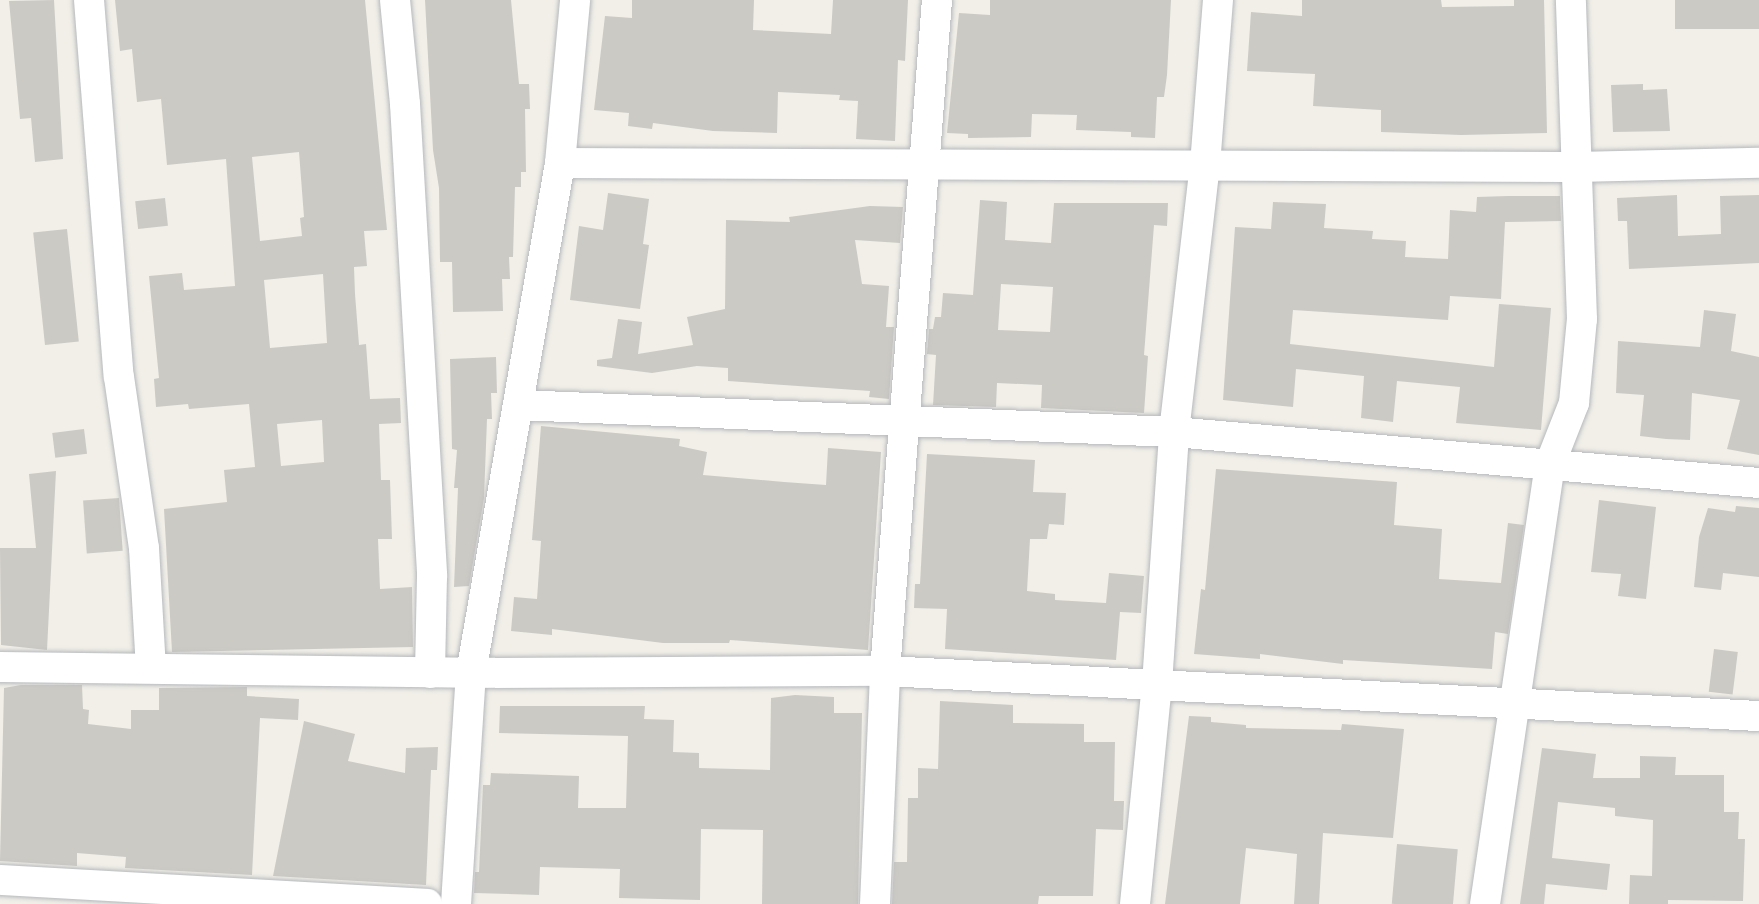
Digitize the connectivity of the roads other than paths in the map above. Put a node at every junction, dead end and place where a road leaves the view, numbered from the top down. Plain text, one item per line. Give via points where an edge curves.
1 (89, 0) edge
2 (395, 0) edge
3 (575, 0) edge
4 (937, 0) edge
5 (1218, 0) edge
6 (1571, 0) edge
7 (560, 163) junction
8 (1759, 163) edge
9 (1205, 165) junction
10 (922, 166) junction
11 (1576, 167) junction
12 (518, 405) junction
13 (906, 422) junction
14 (1174, 432) junction
15 (1550, 464) junction
16 (1759, 483) edge
17 (0, 667) edge
18 (151, 668) junction
19 (885, 671) junction
20 (430, 673) junction
21 (471, 673) junction
22 (1157, 684) junction
23 (1513, 701) junction
24 (1759, 716) edge
25 (0, 880) edge
26 (76, 894) edge
27 (237, 897) edge
28 (427, 904) edge
29 (456, 904) edge
30 (875, 904) edge
31 (1135, 904) edge
32 (1485, 904) edge

1 - 18 street via 119,377 144,548
2 - 20 street via 405,104 432,576
3 - 7 street
4 - 10 street
5 - 9 street
6 - 11 street
7 - 10 street
7 - 12 street
8 - 11 street
9 - 10 street
9 - 11 street
9 - 14 street
10 - 13 street
11 - 15 street via 1582,319 1574,403
12 - 13 street
12 - 21 street
13 - 14 street
13 - 19 street
14 - 15 street
14 - 22 street
15 - 16 street
15 - 23 street
17 - 18 street
18 - 20 street
19 - 21 street
19 - 22 street
19 - 30 street
20 - 21 street
21 - 29 street
22 - 23 street
22 - 31 street
23 - 24 street
23 - 32 street
25 - 26 street
26 - 27 street
27 - 28 street

